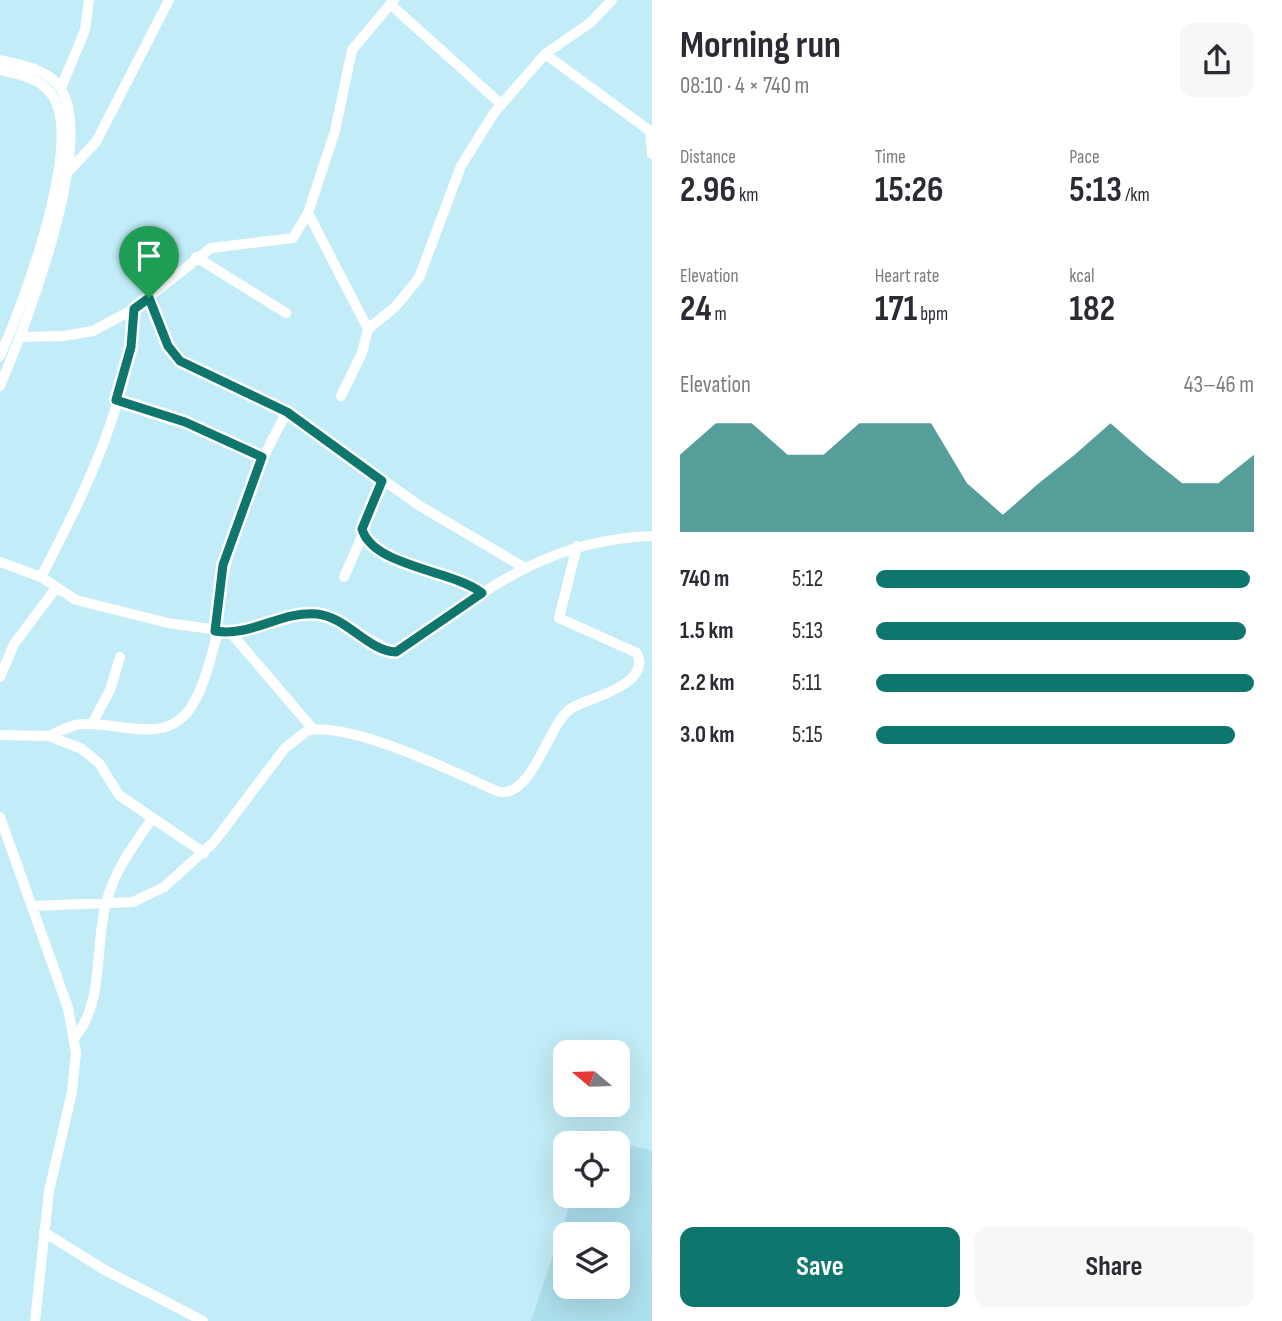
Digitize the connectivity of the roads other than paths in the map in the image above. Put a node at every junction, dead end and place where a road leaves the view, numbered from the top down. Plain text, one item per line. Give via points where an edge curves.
1 (89, 0) edge
2 (175, 0) edge
3 (612, 0) edge
4 (392, 2) edge
5 (166, 4) edge
6 (545, 54) junction
7 (0, 60) edge
8 (0, 70) edge
9 (61, 88) junction
10 (501, 104) junction
11 (652, 154) edge
12 (65, 175) junction
13 (308, 213) junction
14 (196, 257) junction
15 (149, 298) junction
16 (134, 309) junction
17 (286, 313) dead end
18 (368, 329) junction
19 (20, 337) junction
20 (0, 356) edge
21 (0, 386) edge
22 (341, 396) dead end
23 (116, 400) junction
24 (287, 412) junction
25 (262, 457) junction
26 (382, 481) junction
27 (363, 534) junction
28 (652, 536) edge
29 (577, 546) junction
30 (0, 562) edge
31 (525, 568) junction
32 (344, 577) dead end
33 (41, 578) junction
34 (55, 589) junction
35 (482, 593) junction
36 (216, 631) junction
37 (231, 633) junction
38 (120, 657) dead end
39 (0, 677) edge
40 (92, 724) junction
41 (313, 729) junction
42 (0, 735) edge
43 (49, 736) junction
44 (0, 817) edge
45 (152, 819) junction
46 (204, 853) junction
47 (106, 903) junction
48 (33, 906) junction
49 (75, 1037) junction
50 (44, 1231) junction
51 (35, 1321) edge
52 (203, 1321) edge

1 - 9 street via 85,30
2 - 5 street
3 - 6 street via 590,23
4 - 10 street
4 - 13 street via 352,50 338,122
5 - 12 street via 96,142
6 - 10 street
6 - 11 street via 650,131
7 - 9 street via 43,73
8 - 20 street via 31,78 49,90 60,126 43,238
9 - 12 street via 70,114
10 - 18 street via 461,166 419,278 396,307
12 - 19 street via 46,267
13 - 14 street via 288,240 222,245
13 - 18 street
14 - 15 street
14 - 17 street
15 - 16 street
15 - 24 street via 168,346 180,361
16 - 19 street via 79,335
16 - 23 street via 131,347
18 - 22 street
19 - 21 street
23 - 25 street via 185,422
23 - 33 street via 90,476
24 - 25 street
24 - 26 street
25 - 36 street via 223,565
26 - 27 street via 362,526
26 - 31 street
27 - 32 street
27 - 35 street via 392,558 463,580
28 - 29 street
29 - 31 street
29 - 41 street via 559,618 637,653 644,663 644,675 636,685 566,712 529,775 516,788 499,792 406,751
30 - 33 street
31 - 35 street
33 - 34 street
34 - 36 street via 91,605
34 - 39 street via 14,644
35 - 37 street via 396,652 317,614
36 - 37 street
36 - 40 street via 194,702 179,720 141,732
37 - 41 street
38 - 40 street
40 - 43 street via 78,724
41 - 46 street via 285,748
42 - 43 street
43 - 45 street via 93,757 114,790
44 - 48 street
45 - 46 street
45 - 47 street
46 - 47 street via 151,896
47 - 48 street
47 - 49 street via 90,1015
48 - 49 street
49 - 50 street via 75,1072
50 - 51 street
50 - 52 street via 103,1269

